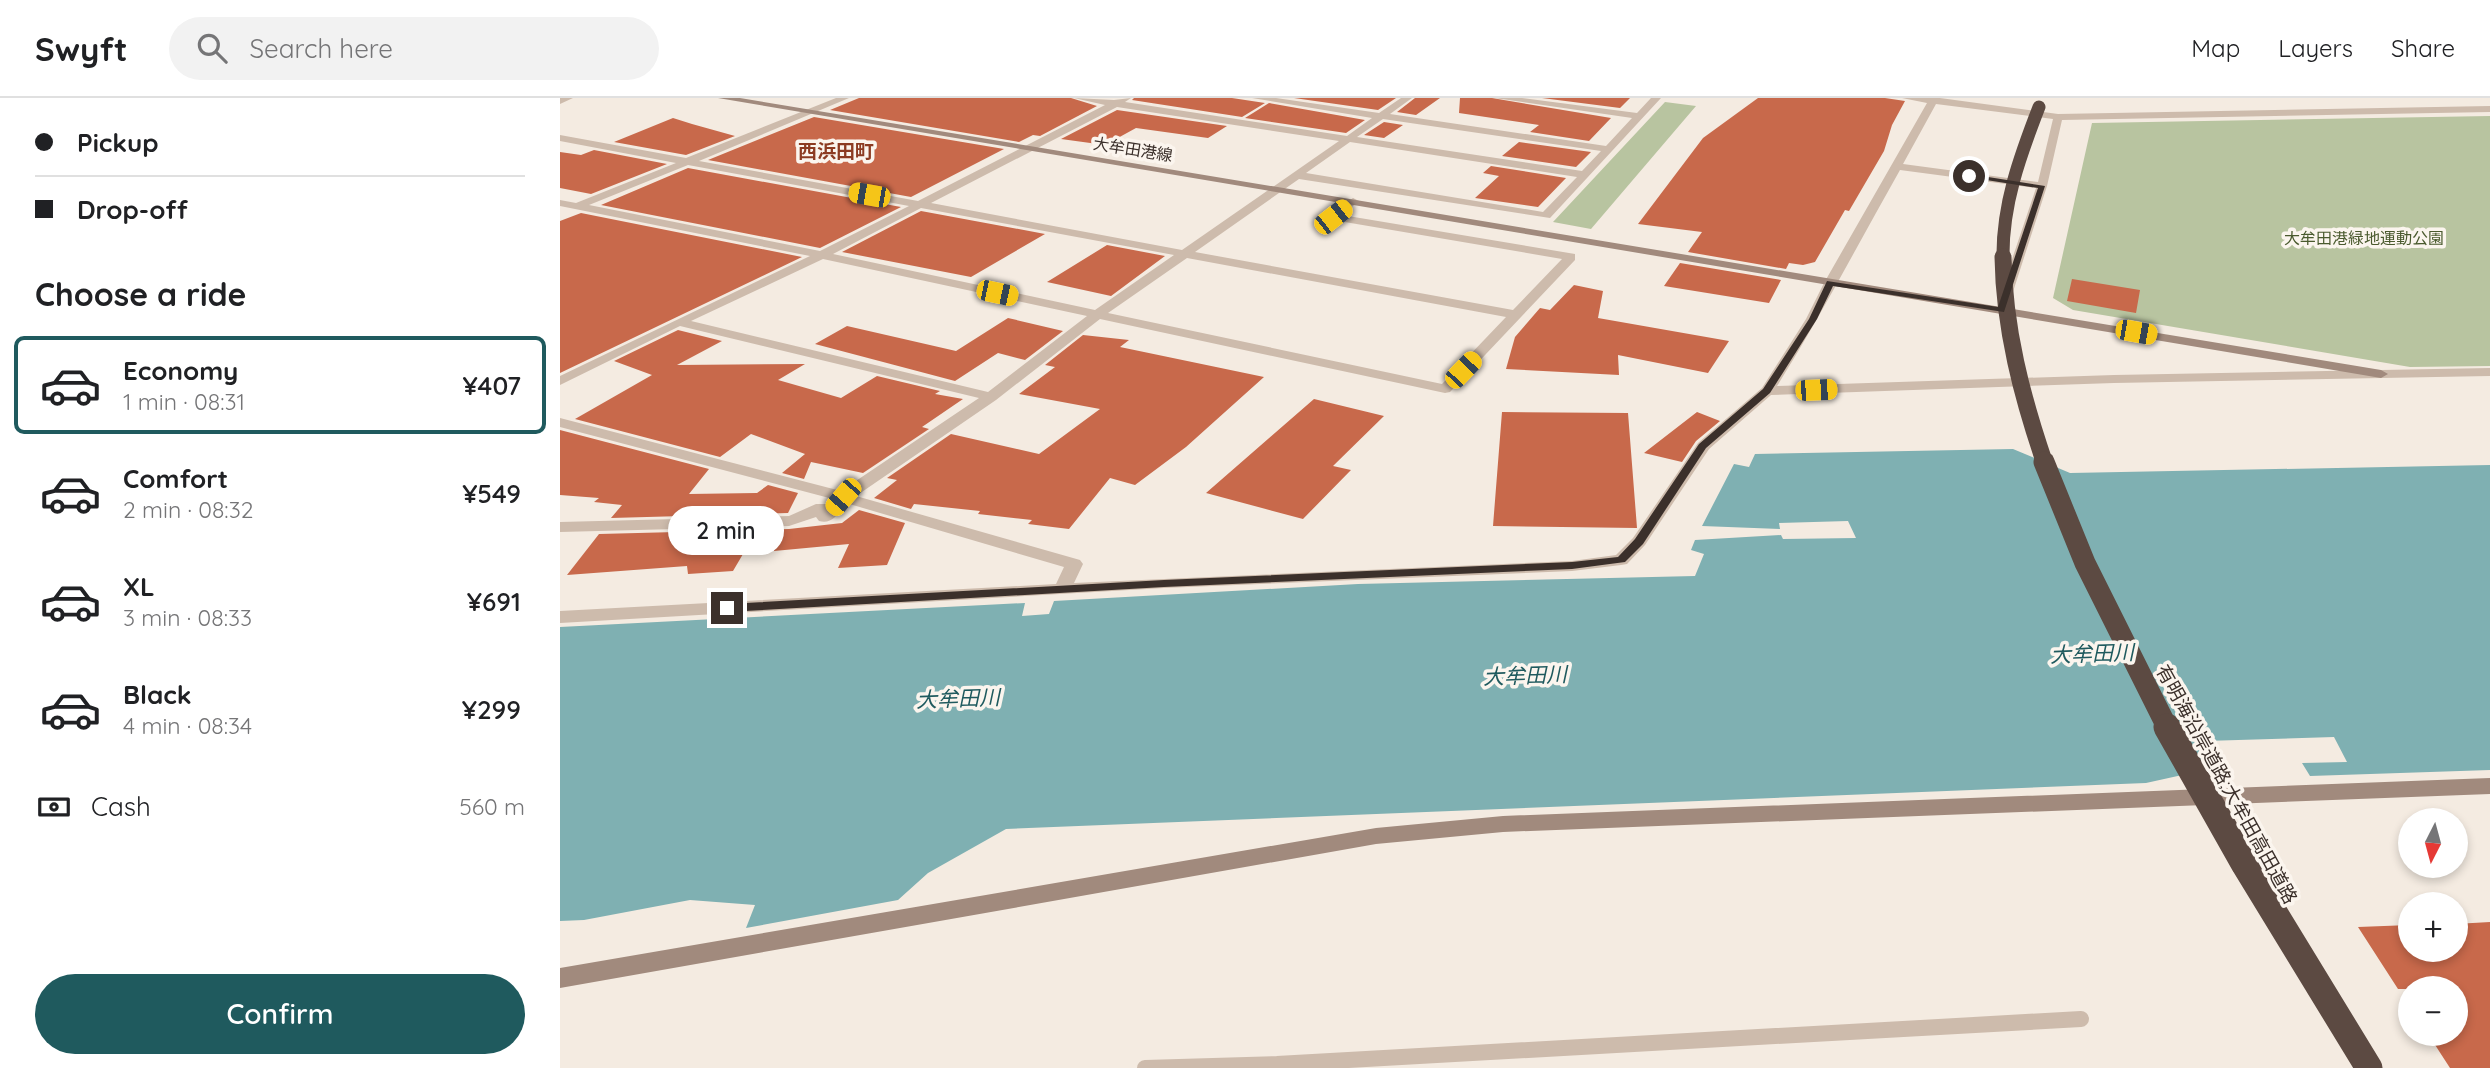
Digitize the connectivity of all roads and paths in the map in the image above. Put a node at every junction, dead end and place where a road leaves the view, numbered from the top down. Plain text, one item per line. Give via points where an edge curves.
1 (568, 98) edge
2 (723, 98) edge
3 (844, 98) edge
4 (1079, 98) edge
5 (1257, 98) edge
6 (1407, 98) edge
7 (1500, 98) edge
8 (1572, 98) edge
9 (1656, 98) edge
10 (1907, 98) edge
11 (1934, 100) edge
12 (560, 101) edge
13 (1121, 101) edge
14 (1562, 106) junction
15 (2490, 109) edge
16 (812, 112) junction
17 (2049, 112) junction
18 (1381, 116) junction
19 (1638, 116) junction
20 (560, 138) edge
21 (1349, 140) junction
22 (1030, 148) junction
23 (1608, 149) junction
24 (691, 162) junction
25 (1897, 166) junction
26 (1296, 175) junction
27 (1586, 175) junction
28 (2042, 186) junction
29 (1278, 189) junction
30 (1353, 201) junction
31 (560, 203) edge
32 (920, 204) junction
33 (577, 206) junction
34 (560, 214) edge
35 (1185, 253) junction
36 (822, 256) junction
37 (1830, 283) junction
38 (2001, 310) junction
39 (1098, 314) junction
40 (1516, 315) junction
41 (678, 322) junction
42 (2490, 372) edge
43 (2381, 374) junction
44 (560, 381) edge
45 (1767, 391) junction
46 (991, 397) junction
47 (560, 422) edge
48 (843, 497) junction
49 (560, 527) edge
50 (1062, 590) junction
51 (560, 617) edge
52 (2490, 786) edge
53 (560, 978) edge
54 (2081, 1019) dead end
55 (1277, 1066) edge
56 (1145, 1068) edge
57 (2369, 1068) edge

1 - 12 street
2 - 16 street, 大牟田港線
3 - 16 street
4 - 13 street
5 - 18 street
6 - 18 street
7 - 14 street
8 - 14 street
9 - 19 street
10 - 11 street
11 - 17 street
11 - 25 street
13 - 21 street
13 - 22 street
14 - 19 street
15 - 17 street
16 - 22 street, 大牟田港線
16 - 24 street
17 - 28 street
17 - 57 highway, 有明海沿岸道路;大牟田高田道路, bridge via 2015,166 2002,264 2008,329 2024,399 2052,484 2097,592 2163,721 2260,893
18 - 21 street
18 - 23 street
19 - 23 street
20 - 24 street
21 - 26 street
21 - 27 street
22 - 29 street, 大牟田港線
22 - 32 street
23 - 27 street
24 - 32 street
24 - 33 street
25 - 28 street
25 - 37 street
26 - 27 street via 1546,216
26 - 29 street
28 - 38 street
29 - 30 street, 大牟田港線
29 - 35 street
30 - 37 street, 大牟田港線
30 - 40 street via 1333,217 1571,257
31 - 33 street
32 - 35 street
32 - 36 street
33 - 34 street
33 - 36 street
35 - 39 street
35 - 40 street
36 - 39 street
36 - 41 street
37 - 38 street, 大牟田港線
37 - 45 street
38 - 43 street, 大牟田港線
39 - 40 street via 1445,389
39 - 46 street
41 - 44 street
41 - 46 street
42 - 43 street
43 - 45 street
45 - 50 street via 1703,446 1639,541 1621,560
46 - 48 street
47 - 48 street
48 - 49 street via 825,518 821,507 789,521
48 - 50 street via 1074,564
50 - 51 street
52 - 53 street via 1503,824 1376,836
54 - 55 lane
55 - 56 lane

